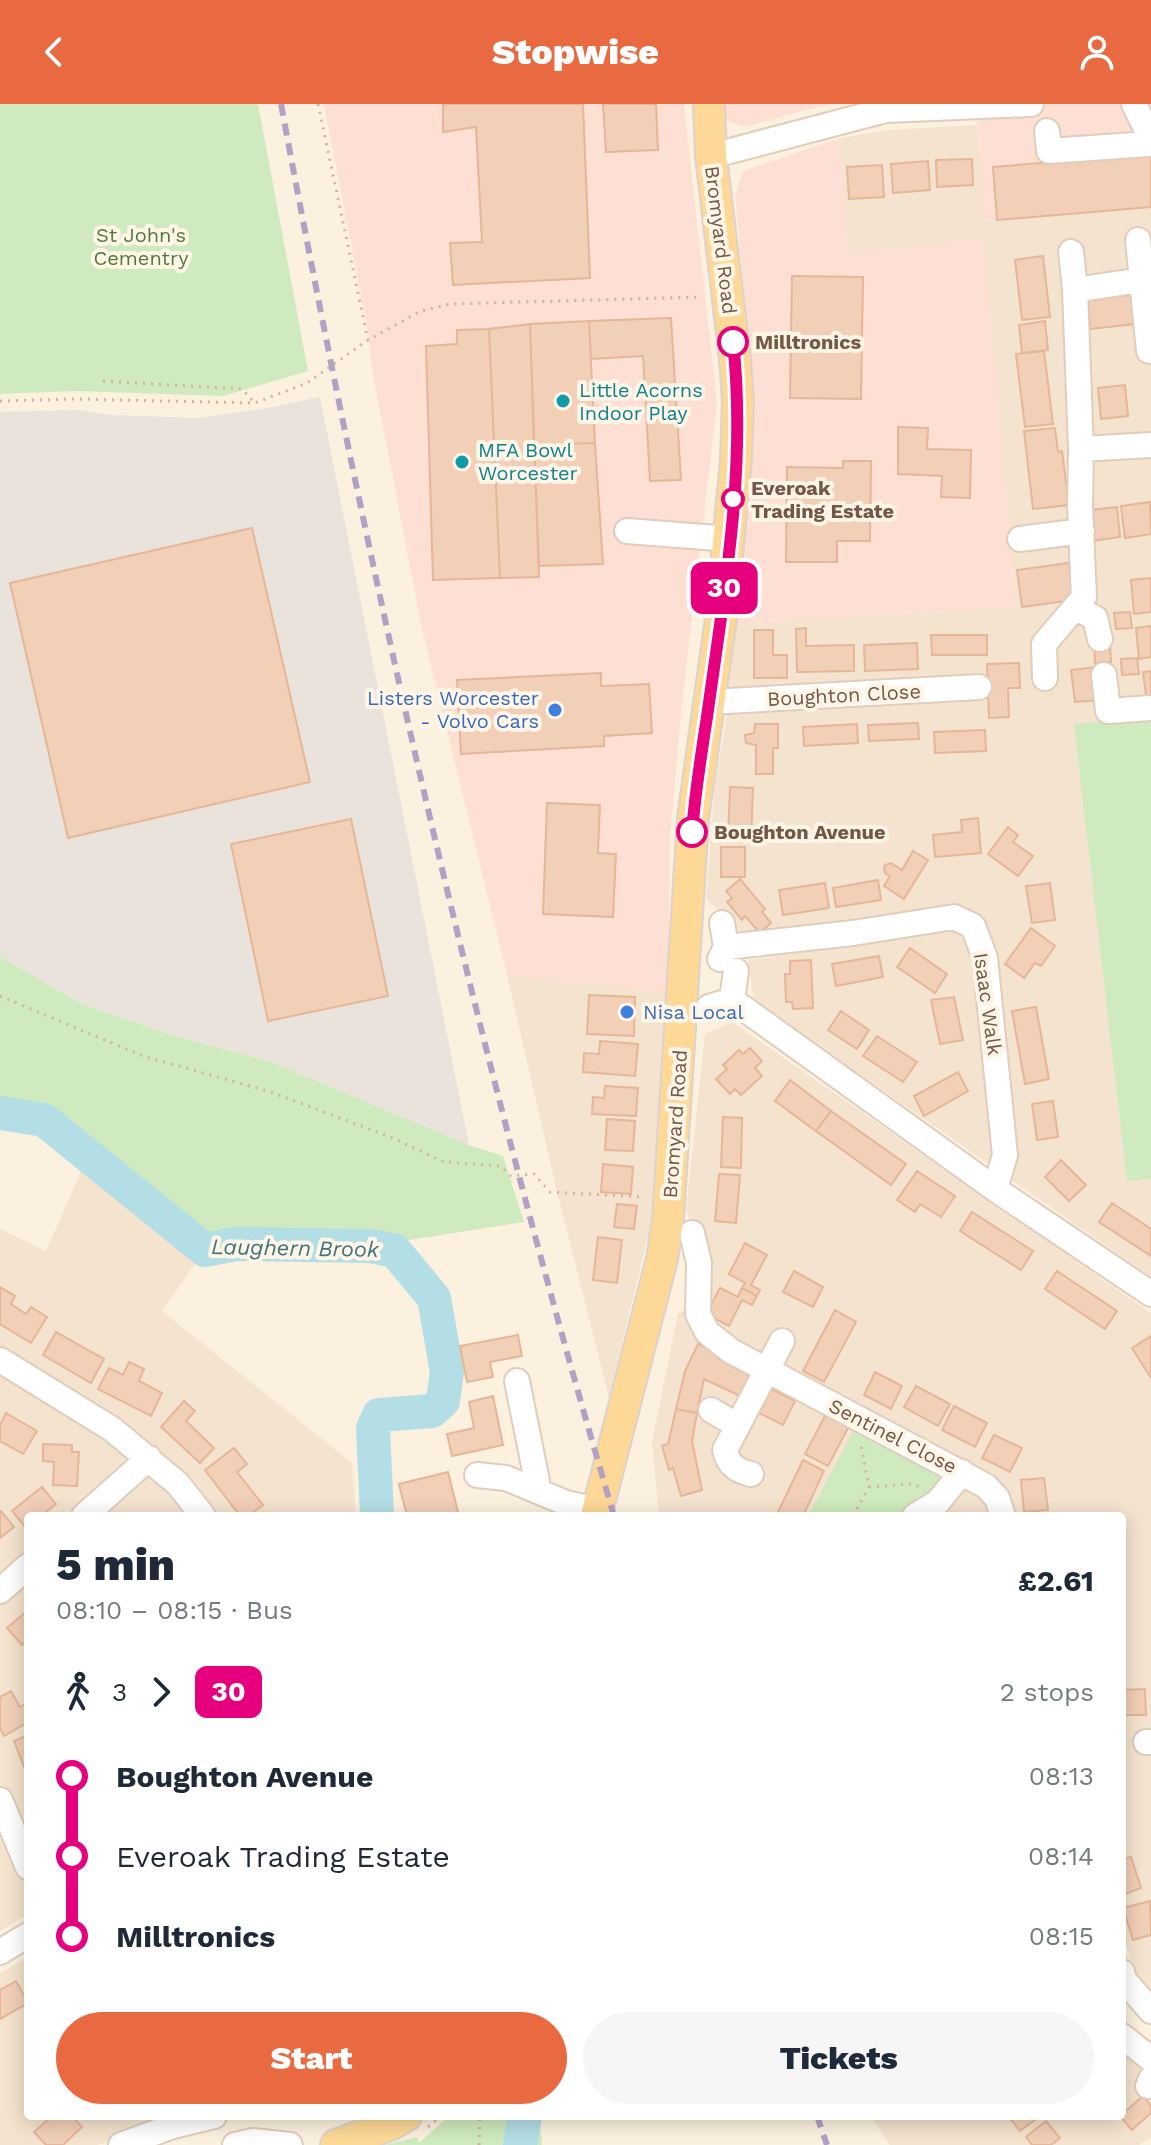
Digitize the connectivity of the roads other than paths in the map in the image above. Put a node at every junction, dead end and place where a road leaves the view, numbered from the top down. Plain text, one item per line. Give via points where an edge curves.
1 (709, 104) edge
2 (1031, 104) edge
3 (1134, 104) edge
4 (986, 106) edge
5 (886, 107) edge
6 (1047, 131) dead end
7 (711, 156) junction
8 (1138, 240) dead end
9 (1071, 252) dead end
10 (1141, 280) junction
11 (1075, 290) junction
12 (1149, 351) edge
13 (1151, 445) edge
14 (1081, 449) junction
15 (627, 531) dead end
16 (1082, 531) junction
17 (730, 539) junction
18 (1020, 539) dead end
19 (1076, 608) junction
20 (1100, 639) dead end
21 (1104, 675) dead end
22 (1045, 678) dead end
23 (979, 687) dead end
24 (709, 702) junction
25 (1151, 708) edge
26 (722, 923) dead end
27 (727, 960) junction
28 (995, 1189) junction
29 (679, 1219) junction
30 (1151, 1294) edge
31 (782, 1341) dead end
32 (0, 1360) edge
33 (767, 1370) junction
34 (517, 1381) dead end
35 (711, 1410) dead end
36 (738, 1426) junction
37 (149, 1458) junction
38 (962, 1472) junction
39 (751, 1474) dead end
40 (477, 1475) dead end
41 (534, 1489) junction
42 (88, 1512) edge
43 (200, 1512) edge
44 (594, 1512) edge
45 (597, 1512) edge
46 (922, 1512) edge
47 (1002, 1512) edge
48 (24, 1570) edge
49 (0, 1591) edge
50 (0, 1800) edge
51 (24, 1857) edge
52 (24, 1937) edge
53 (0, 1952) edge
54 (1126, 1982) edge
55 (1151, 2011) edge
56 (1126, 2039) edge
57 (1151, 2059) edge
58 (198, 2120) edge
59 (393, 2120) edge
60 (121, 2145) edge
61 (235, 2145) edge
62 (290, 2145) edge
63 (336, 2145) edge

1 - 7 main road, Bromyard Road
2 - 4 street
3 - 6 street via 1150,137 1148,144 1049,151
4 - 5 street
5 - 7 street
7 - 17 main road, Bromyard Road via 738,401
8 - 10 street
9 - 11 street
10 - 11 street
10 - 12 street
11 - 14 street
13 - 14 street
14 - 16 street
15 - 17 street
16 - 18 street
16 - 19 street via 1084,597
17 - 24 main road, Bromyard Road
19 - 20 street via 1095,618
19 - 22 street via 1044,644
21 - 25 street via 1108,711
23 - 24 street, Boughton Close
24 - 29 main road, Bromyard Road via 693,818
26 - 27 street
27 - 28 street via 721,1003
27 - 28 street, Isaac Walk via 954,917 973,926 985,958 1005,1155
28 - 30 street
29 - 33 street, Sentinel Close via 699,1263 698,1314 707,1332
29 - 45 main road, Bromyard Road via 662,1259
31 - 33 street
32 - 37 street
33 - 36 street
33 - 38 street, Sentinel Close
34 - 41 street via 537,1481
35 - 36 street
36 - 39 street via 725,1450 727,1460
37 - 42 street
37 - 43 street
38 - 46 street via 938,1502
38 - 47 street, Sentinel Close via 986,1486
40 - 41 street via 506,1478
41 - 44 street
48 - 49 street
50 - 51 street
52 - 53 street
54 - 55 street
56 - 57 street
58 - 60 street
59 - 63 main road
61 - 62 street

